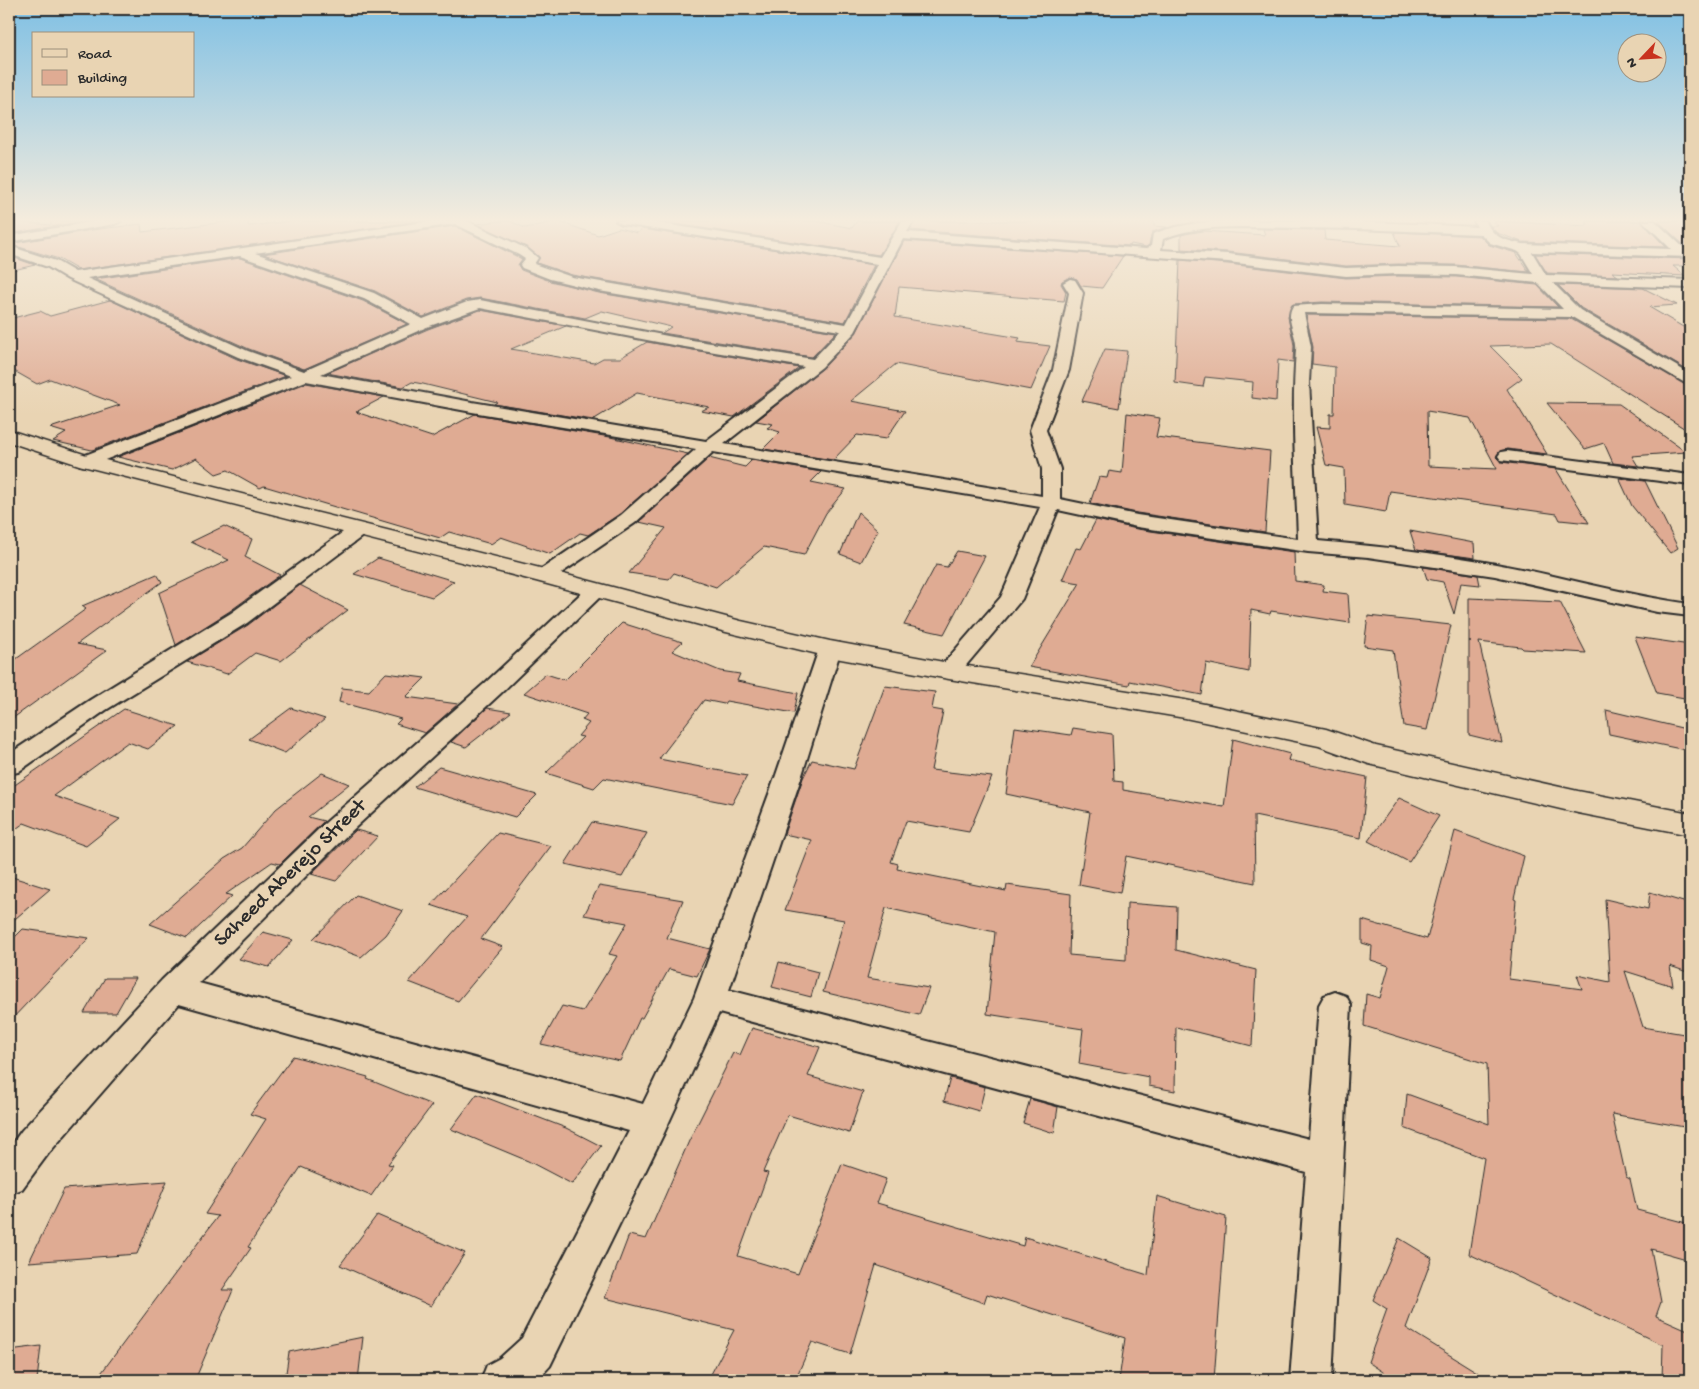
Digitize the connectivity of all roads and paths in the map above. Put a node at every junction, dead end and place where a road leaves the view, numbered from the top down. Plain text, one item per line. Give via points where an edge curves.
1 (94, 286) edge
2 (339, 286) edge
3 (599, 286) edge
4 (873, 286) edge
5 (1072, 286) edge
6 (1549, 286) edge
7 (1575, 313) junction
8 (422, 324) junction
9 (850, 329) junction
10 (817, 364) junction
11 (305, 376) junction
12 (1690, 380) edge
13 (9, 436) edge
14 (711, 445) junction
15 (1507, 456) dead end
16 (86, 462) junction
17 (1690, 480) edge
18 (1051, 503) junction
19 (356, 531) junction
20 (1308, 546) junction
21 (544, 576) junction
22 (595, 591) junction
23 (1690, 610) edge
24 (830, 649) junction
25 (949, 671) junction
26 (9, 766) edge
27 (1690, 824) edge
28 (173, 989) junction
29 (710, 998) junction
30 (1334, 1005) dead end
31 (652, 1122) junction
32 (1324, 1160) junction
33 (9, 1177) edge
34 (509, 1378) edge
35 (1311, 1380) edge

1 - 11 street via 243,354
2 - 8 street via 369,296
3 - 9 street
4 - 9 street
5 - 18 street via 1076,293 1061,370 1038,430 1051,469
6 - 7 street
7 - 12 street
7 - 20 street via 1298,309 1296,315 1304,347 1301,382
8 - 10 street via 480,304 673,341
8 - 11 street
9 - 10 street
10 - 14 street
11 - 14 street via 472,407
11 - 16 street
13 - 16 street
14 - 18 street
14 - 21 street via 628,519
15 - 17 street
16 - 19 street
18 - 20 street via 1137,521
18 - 25 street via 1011,599
19 - 21 street
19 - 26 street via 239,618
20 - 23 street via 1368,551 1495,570 1657,606
21 - 22 street
22 - 24 street
22 - 28 street, Saheed Aberejo Street via 492,690 334,831
24 - 25 street
24 - 29 street
25 - 27 street via 1185,709 1326,738 1369,754
28 - 31 street
28 - 33 street, Saheed Aberejo Street via 35,1142
29 - 31 street
29 - 32 street
30 - 32 street
31 - 34 street via 536,1352
32 - 35 street

